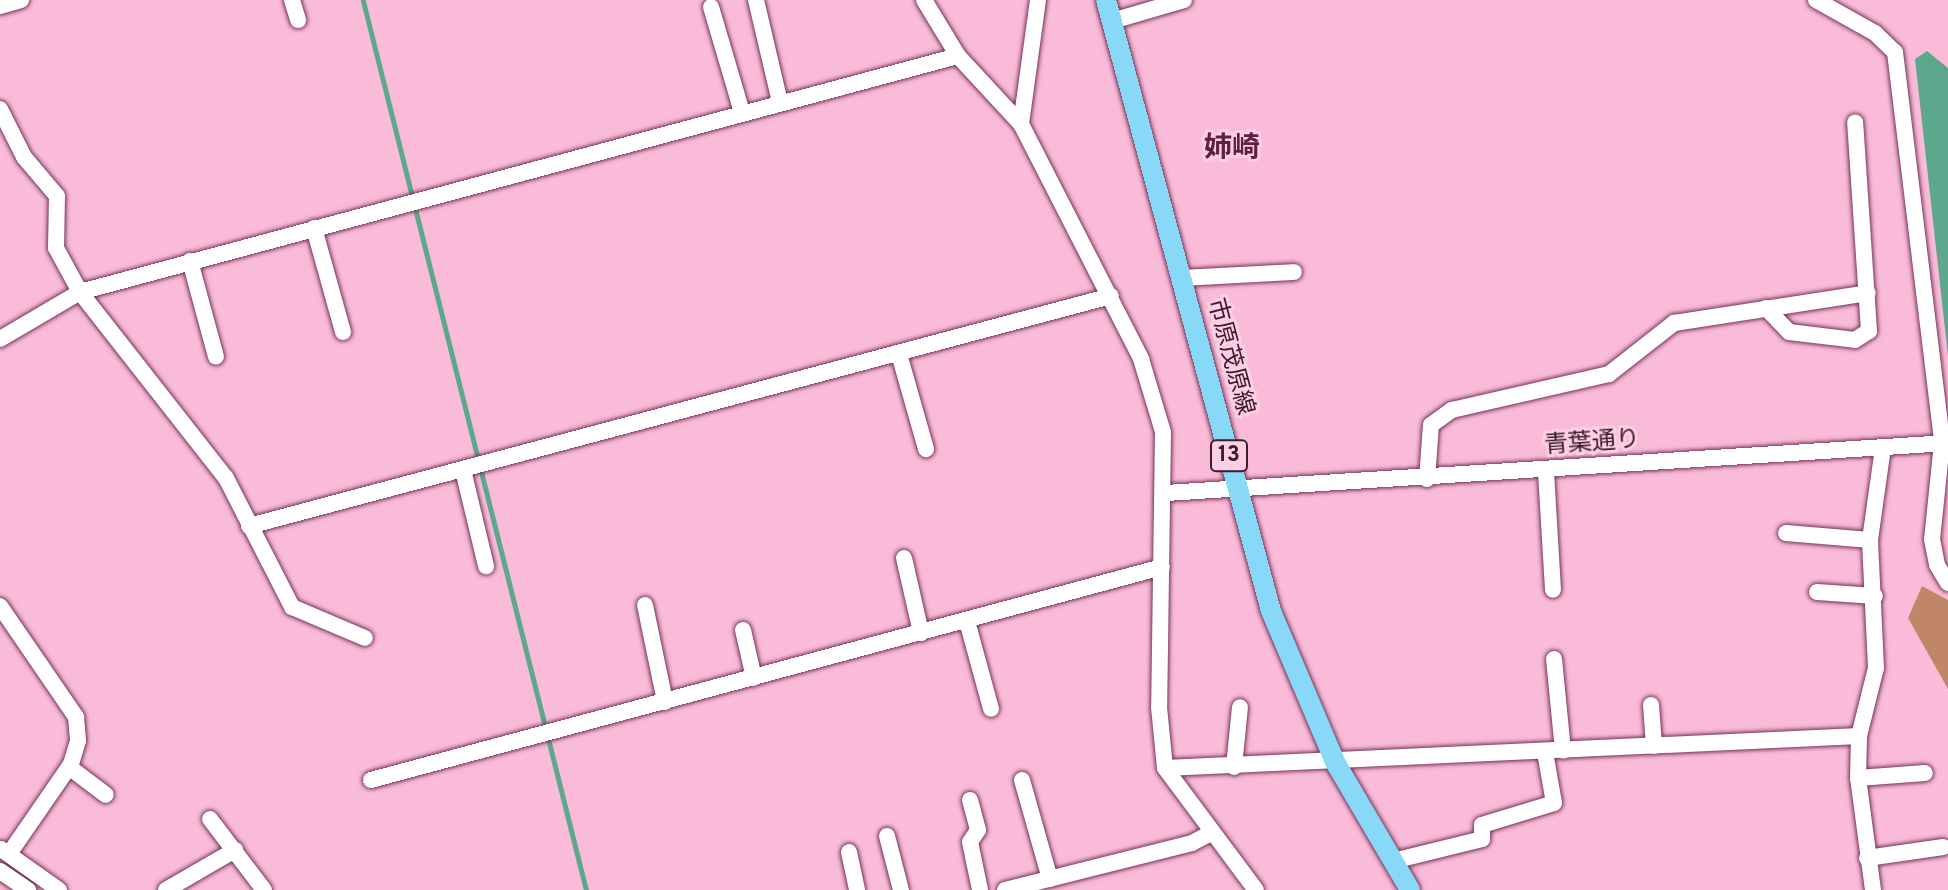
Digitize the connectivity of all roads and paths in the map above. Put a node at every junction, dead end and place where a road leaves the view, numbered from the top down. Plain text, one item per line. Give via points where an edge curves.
1 (21, 0) edge
2 (292, 0) edge
3 (756, 0) edge
4 (924, 0) edge
5 (1038, 0) edge
6 (1106, 0) edge
7 (1184, 0) edge
8 (1816, 0) edge
9 (0, 6) edge
10 (711, 7) dead end
11 (298, 20) dead end
12 (1112, 21) junction
13 (958, 56) junction
14 (780, 102) junction
15 (0, 109) edge
16 (742, 112) junction
17 (1855, 122) dead end
18 (1021, 124) junction
19 (314, 228) junction
20 (190, 261) junction
21 (1294, 272) dead end
22 (1180, 278) junction
23 (80, 292) junction
24 (1868, 293) junction
25 (1111, 296) junction
26 (1766, 308) junction
27 (343, 332) dead end
28 (0, 339) edge
29 (899, 354) junction
30 (216, 357) dead end
31 (1945, 443) edge
32 (1883, 447) junction
33 (926, 449) dead end
34 (463, 470) junction
35 (1546, 472) junction
36 (1427, 479) junction
37 (1238, 492) junction
38 (1166, 493) junction
39 (249, 526) junction
40 (1786, 533) dead end
41 (1940, 538) edge
42 (1870, 540) junction
43 (904, 558) dead end
44 (486, 566) dead end
45 (1162, 567) junction
46 (1948, 583) edge
47 (1553, 590) dead end
48 (1817, 592) dead end
49 (1875, 596) junction
50 (645, 605) dead end
51 (0, 606) edge
52 (967, 621) junction
53 (743, 630) dead end
54 (921, 633) junction
55 (365, 638) dead end
56 (1554, 659) dead end
57 (754, 678) junction
58 (665, 702) junction
59 (1651, 705) dead end
60 (1240, 707) dead end
61 (991, 709) dead end
62 (1859, 736) junction
63 (1654, 746) junction
64 (1563, 751) junction
65 (1545, 752) junction
66 (1335, 762) junction
67 (69, 767) junction
68 (1234, 767) junction
69 (1165, 768) junction
70 (1925, 773) dead end
71 (1858, 778) junction
72 (371, 780) dead end
73 (1022, 780) dead end
74 (106, 795) dead end
75 (970, 800) dead end
76 (210, 819) dead end
77 (1211, 833) junction
78 (887, 836) dead end
79 (1943, 847) dead end
80 (235, 850) junction
81 (4, 851) edge
82 (849, 852) dead end
83 (1867, 858) junction
84 (1393, 861) junction
85 (0, 871) edge
86 (1050, 879) junction
87 (28, 890) edge
88 (59, 890) edge
89 (166, 890) edge
90 (264, 890) edge
91 (857, 890) edge
92 (901, 890) edge
93 (980, 890) edge
94 (1005, 890) edge
95 (1256, 890) edge
96 (1410, 890) edge
97 (1873, 890) edge

1 - 9 street
2 - 11 street
3 - 14 street
4 - 13 street
5 - 18 street
6 - 12 main road, 市原茂原線 / 13
7 - 12 street
8 - 31 street via 1875,33 1895,52
10 - 16 street
12 - 22 main road, 市原茂原線 / 13
13 - 14 street
13 - 18 street
14 - 16 street
15 - 23 street via 24,157 57,196 56,248
16 - 19 street
17 - 24 street
18 - 25 street
19 - 20 street
19 - 27 street
20 - 23 street
20 - 30 street
21 - 22 street
22 - 37 main road, 市原茂原線 / 13
23 - 28 street
23 - 39 street via 226,478
24 - 26 street
24 - 26 street via 1869,331 1855,340 1789,332
25 - 29 street
25 - 38 street via 1141,359 1163,432
26 - 36 street via 1674,323 1609,374 1452,410 1431,425
29 - 33 street
29 - 34 street
31 - 32 street, 青葉通り
31 - 41 street
32 - 35 street, 青葉通り
32 - 42 street
34 - 39 street
34 - 44 street
35 - 36 street, 青葉通り
35 - 47 street
36 - 37 street, 青葉通り
37 - 38 street, 青葉通り
37 - 66 main road, 市原茂原線 / 13 via 1271,611
38 - 45 street
39 - 55 street via 292,607
40 - 42 street
41 - 46 street via 1937,565
42 - 49 street
43 - 54 street
45 - 52 street
45 - 69 street via 1159,707
48 - 49 street
49 - 62 street via 1876,668
50 - 58 street
51 - 67 street via 76,717 78,741
52 - 54 street
52 - 61 street
53 - 57 street
54 - 57 street
56 - 64 street
57 - 58 street
58 - 72 street
59 - 63 street
60 - 68 street
62 - 63 street
62 - 71 street
63 - 64 street
64 - 65 street
65 - 66 street
65 - 84 street via 1554,803 1482,825 1482,839
66 - 68 street
66 - 84 main road, 市原茂原線 / 13
67 - 74 street
67 - 81 street
68 - 69 street
69 - 77 street
70 - 71 street
71 - 83 street
73 - 86 street
75 - 93 street via 978,830 970,842
76 - 80 street via 223,842
77 - 86 street via 1192,843
77 - 95 street
78 - 92 street
79 - 83 street
80 - 89 street
80 - 90 street
81 - 88 street
82 - 91 street
83 - 97 street
84 - 96 main road, 市原茂原線 / 13
85 - 87 street
86 - 94 street

